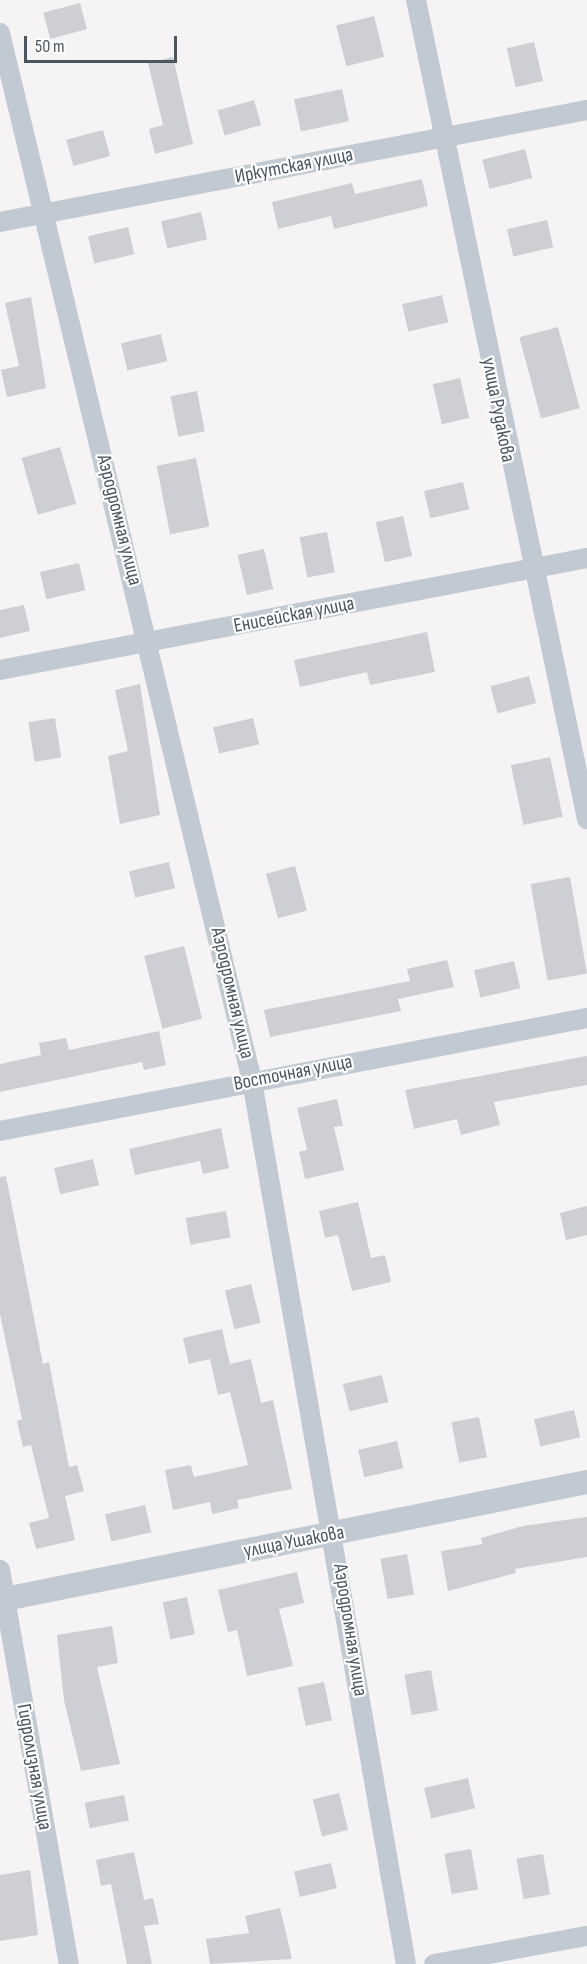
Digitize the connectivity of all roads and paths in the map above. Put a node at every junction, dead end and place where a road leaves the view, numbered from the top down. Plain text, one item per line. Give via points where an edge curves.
1 (416, 0) edge
2 (0, 33) edge
3 (587, 110) edge
4 (443, 137) junction
5 (42, 215) junction
6 (0, 222) edge
7 (587, 558) edge
8 (530, 568) junction
9 (149, 643) junction
10 (0, 670) edge
11 (587, 819) edge
12 (587, 1018) edge
13 (252, 1081) junction
14 (0, 1131) edge
15 (587, 1482) edge
16 (334, 1534) junction
17 (0, 1570) edge
18 (2, 1600) edge
19 (587, 1936) edge
20 (69, 1964) edge
21 (406, 1964) edge
22 (434, 1964) edge

1 - 4 street, улица Рудакова
2 - 5 street, Аэродромная улица
3 - 4 street, Иркутская улица
4 - 5 street, Иркутская улица
4 - 8 street, улица Рудакова
5 - 6 street, Иркутская улица
5 - 9 street, Аэродромная улица
7 - 8 street, Енисейская улица
8 - 9 street, Енисейская улица
8 - 11 street, улица Рудакова
9 - 10 street, Енисейская улица
9 - 13 street, Аэродромная улица
12 - 13 street, Восточная улица
13 - 14 street, Восточная улица
13 - 16 street, Аэродромная улица
15 - 16 street, улица Ушакова
16 - 18 street, улица Ушакова
16 - 21 street, Аэродромная улица
17 - 18 street, Гидролизная улица
18 - 20 street, Гидролизная улица
19 - 22 street

